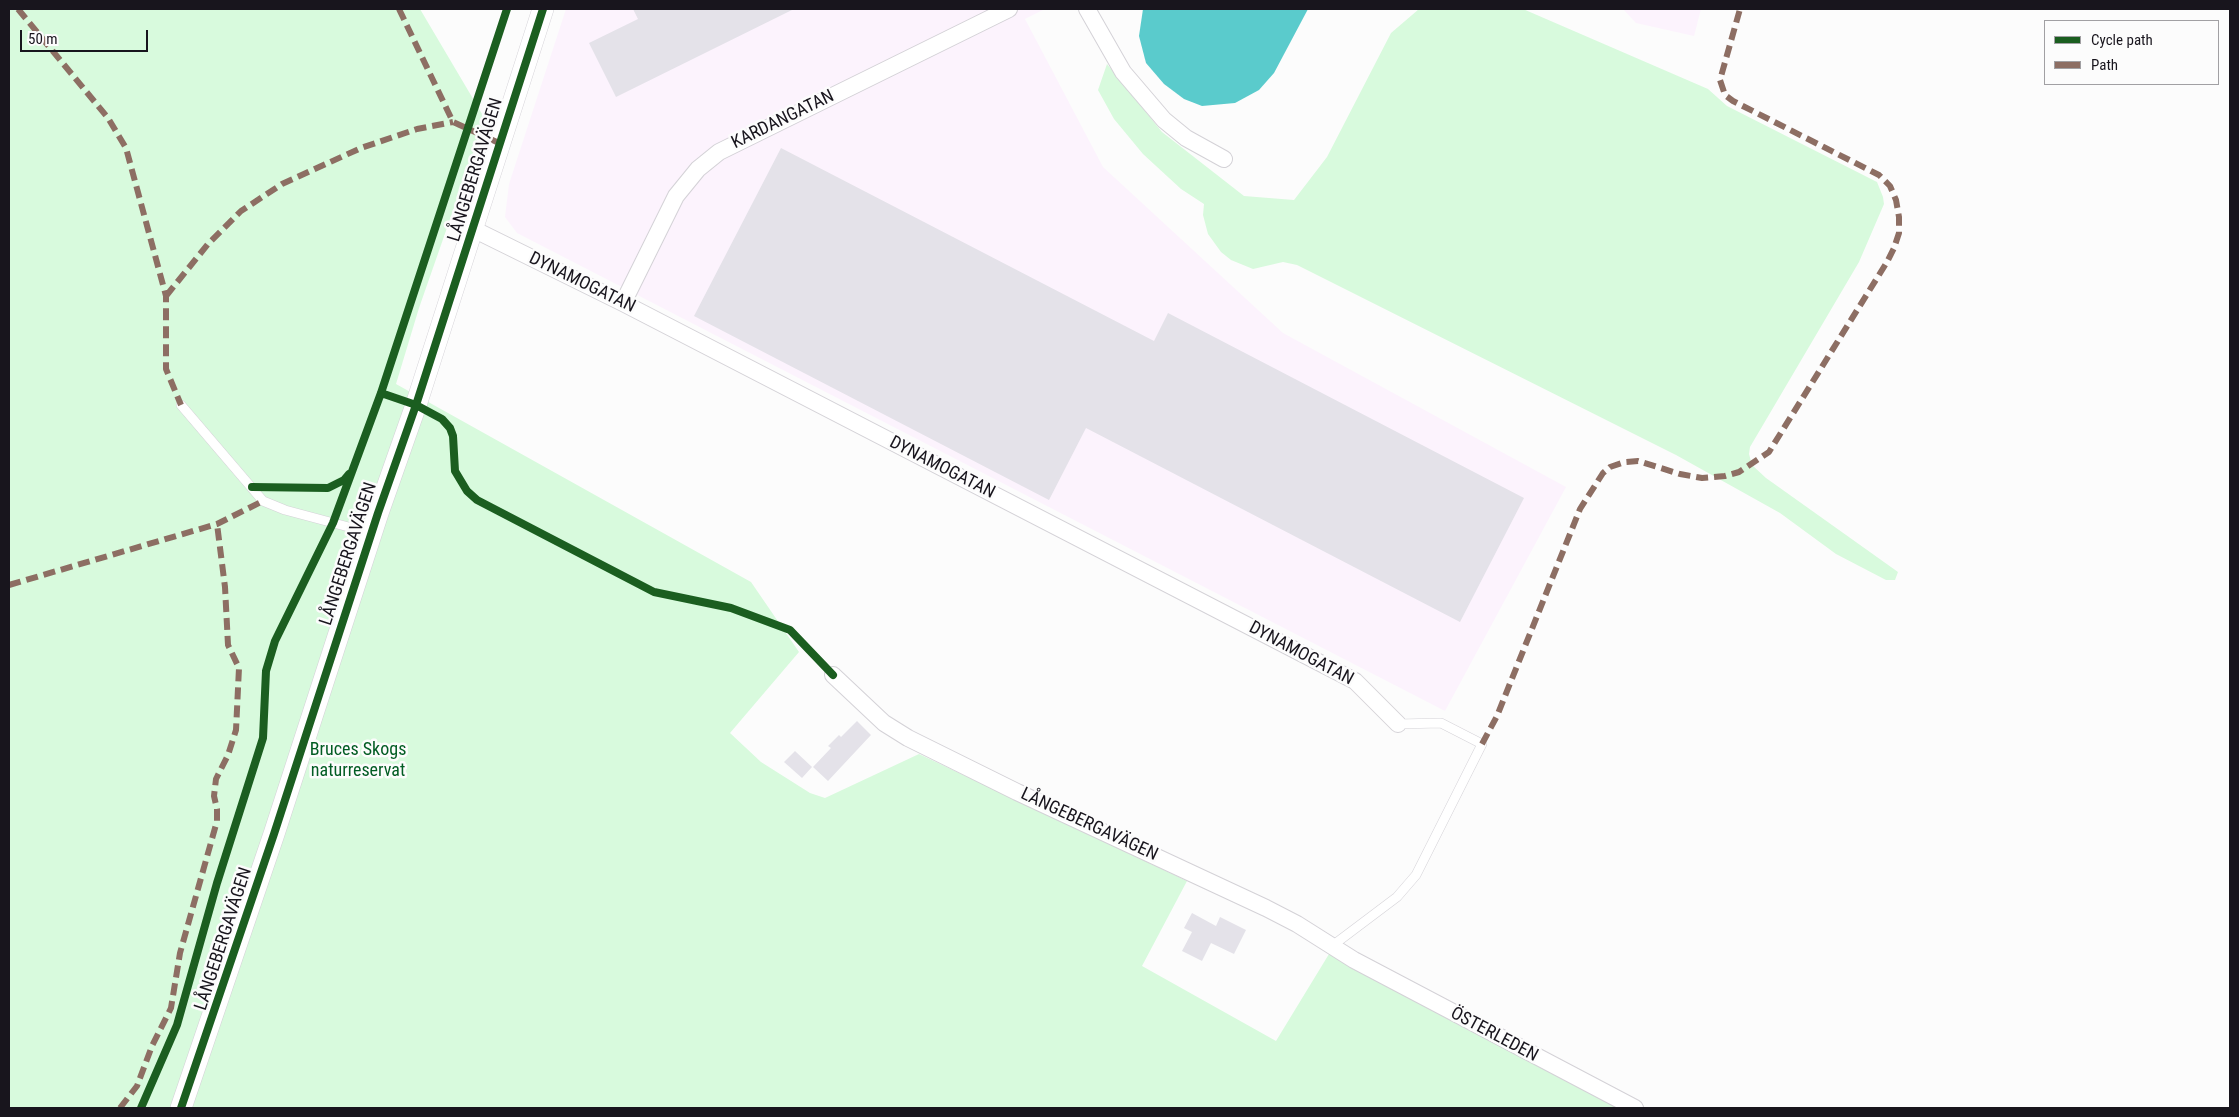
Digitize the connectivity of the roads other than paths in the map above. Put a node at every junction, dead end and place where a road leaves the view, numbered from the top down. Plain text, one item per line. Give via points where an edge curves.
1 (543, 9) edge
2 (1009, 9) edge
3 (1087, 9) edge
4 (1224, 159) dead end
5 (473, 229) junction
6 (623, 303) junction
7 (181, 405) dead end
8 (371, 534) junction
9 (833, 675) dead end
10 (1398, 724) joint
11 (1332, 946) junction
12 (1354, 960) joint
13 (182, 1108) edge
14 (1635, 1108) edge

1 - 5 street, LÅNGEBERGAVÄGEN
2 - 6 street, KARDANGATAN via 719,152 698,169 676,196
3 - 4 street via 1123,72 1164,120 1186,138
5 - 6 street, DYNAMOGATAN
5 - 8 street, LÅNGEBERGAVÄGEN
6 - 10 street, DYNAMOGATAN via 1355,681
7 - 8 lane via 263,501
8 - 13 street, LÅNGEBERGAVÄGEN
9 - 11 street, LÅNGEBERGAVÄGEN via 873,714 904,736 1236,893
10 - 11 lane via 1441,723 1482,744 1416,875 1396,897
11 - 12 street, LÅNGEBERGAVÄGEN
12 - 14 street, ÖSTERLEDEN

